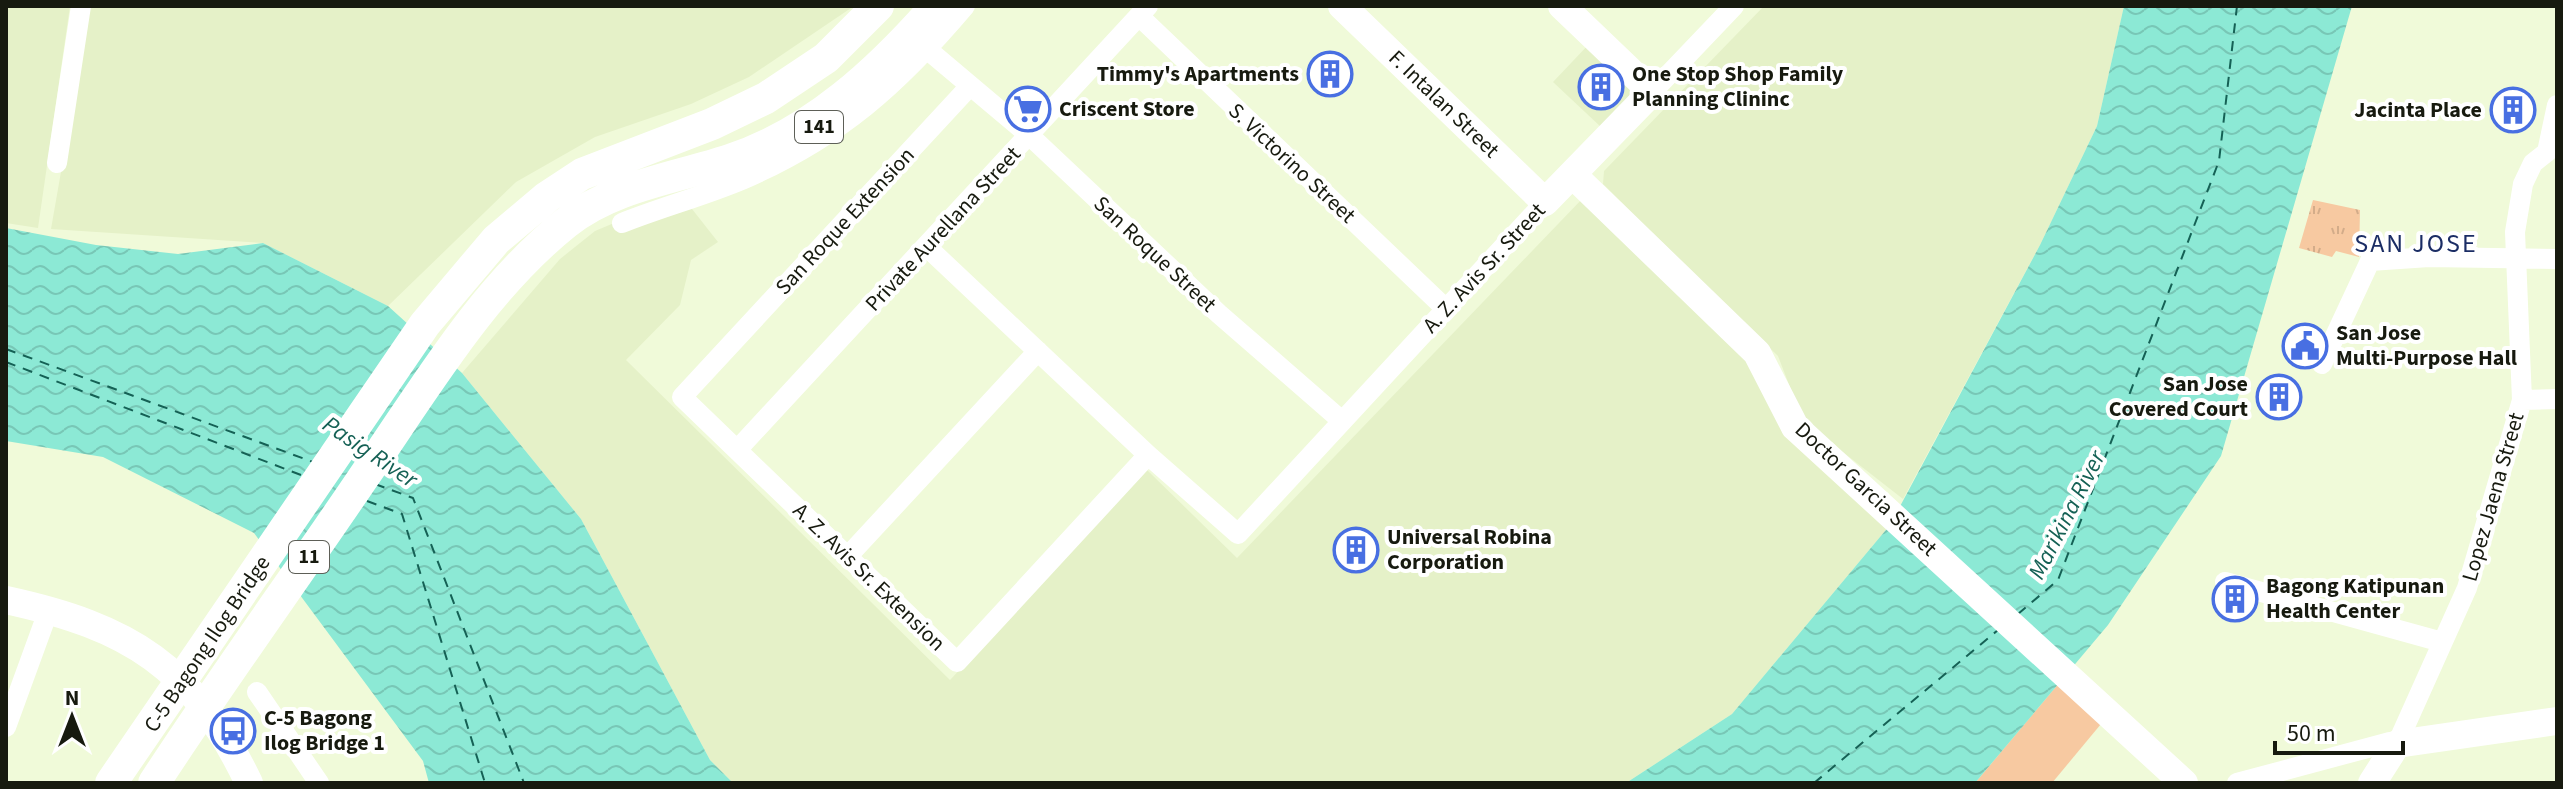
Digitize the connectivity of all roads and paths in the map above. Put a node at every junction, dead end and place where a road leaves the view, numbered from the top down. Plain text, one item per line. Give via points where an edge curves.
1 (81, 6) edge
2 (878, 6) edge
3 (907, 6) edge
4 (936, 6) edge
5 (956, 6) edge
6 (965, 6) edge
7 (1342, 6) edge
8 (1562, 6) edge
9 (1734, 6) edge
10 (1143, 11) edge
11 (928, 50) junction
12 (970, 86) junction
13 (1652, 92) junction
14 (2557, 105) edge
15 (1029, 135) junction
16 (2552, 152) edge
17 (633, 154) junction
18 (57, 163) dead end
19 (1573, 175) junction
20 (647, 184) junction
21 (1545, 202) junction
22 (622, 223) dead end
23 (927, 247) junction
24 (2557, 259) edge
25 (2516, 261) junction
26 (1446, 309) junction
27 (1038, 351) junction
28 (2322, 364) dead end
29 (682, 397) joint
30 (2557, 399) edge
31 (2522, 400) junction
32 (1342, 421) junction
33 (737, 450) junction
34 (1148, 455) junction
35 (848, 556) junction
36 (2225, 582) dead end
37 (6, 600) edge
38 (49, 609) junction
39 (2442, 642) junction
40 (257, 692) dead end
41 (2557, 721) edge
42 (6, 727) edge
43 (2394, 743) junction
44 (158, 778) edge
45 (111, 783) edge
46 (249, 783) edge
47 (319, 783) edge
48 (2184, 783) edge
49 (2237, 783) edge
50 (2372, 783) edge

1 - 18 street
2 - 17 main road, 141 via 826,58 766,98
3 - 17 main road, 11 via 838,77 777,117 717,139
4 - 20 main road, 11 via 849,95 733,159
5 - 20 main road, 141 via 855,105 791,144 740,169
6 - 11 street
7 - 21 street, F. Intalan Street
8 - 13 street
9 - 13 street, A. Z. Avis Sr. Street
10 - 15 street, Private Aurellana Street
10 - 26 street, S. Victorino Street
11 - 12 street
11 - 22 street via 860,114 795,155
12 - 15 street, San Roque Street
12 - 29 street, San Roque Extension
13 - 19 street, A. Z. Avis Sr. Street
14 - 16 street
15 - 23 street, Private Aurellana Street
15 - 32 street, San Roque Street
16 - 25 street, Lopez Jaena Street via 2533,163 2523,184
17 - 45 main road, C-5 Bagong Ilog Bridge / 11 via 582,174 547,197 496,240 457,285 425,324
19 - 21 street, A. Z. Avis Sr. Street
19 - 48 street, Doctor Garcia Street via 1757,353 1795,427
20 - 44 main road, C-5 Bagong Ilog Bridge / 11 via 567,222 466,330
21 - 26 street, A. Z. Avis Sr. Street
23 - 27 street
23 - 33 street, Private Aurellana Street
24 - 25 street
25 - 28 street via 2370,261
25 - 31 street, Lopez Jaena Street
26 - 32 street, A. Z. Avis Sr. Street
27 - 34 street
27 - 35 street
29 - 33 street, A. Z. Avis Sr. Extension
30 - 31 street
31 - 39 street, Lopez Jaena Street via 2467,588
32 - 34 street, A. Z. Avis Sr. Street via 1238,534
33 - 35 street, A. Z. Avis Sr. Extension
34 - 35 street, A. Z. Avis Sr. Extension via 957,662
36 - 39 street
37 - 38 street
38 - 42 street
38 - 46 street via 151,653 217,723
39 - 43 street, Lopez Jaena Street
40 - 47 street
41 - 43 street
43 - 49 street
43 - 50 street, Lopez Jaena Street

